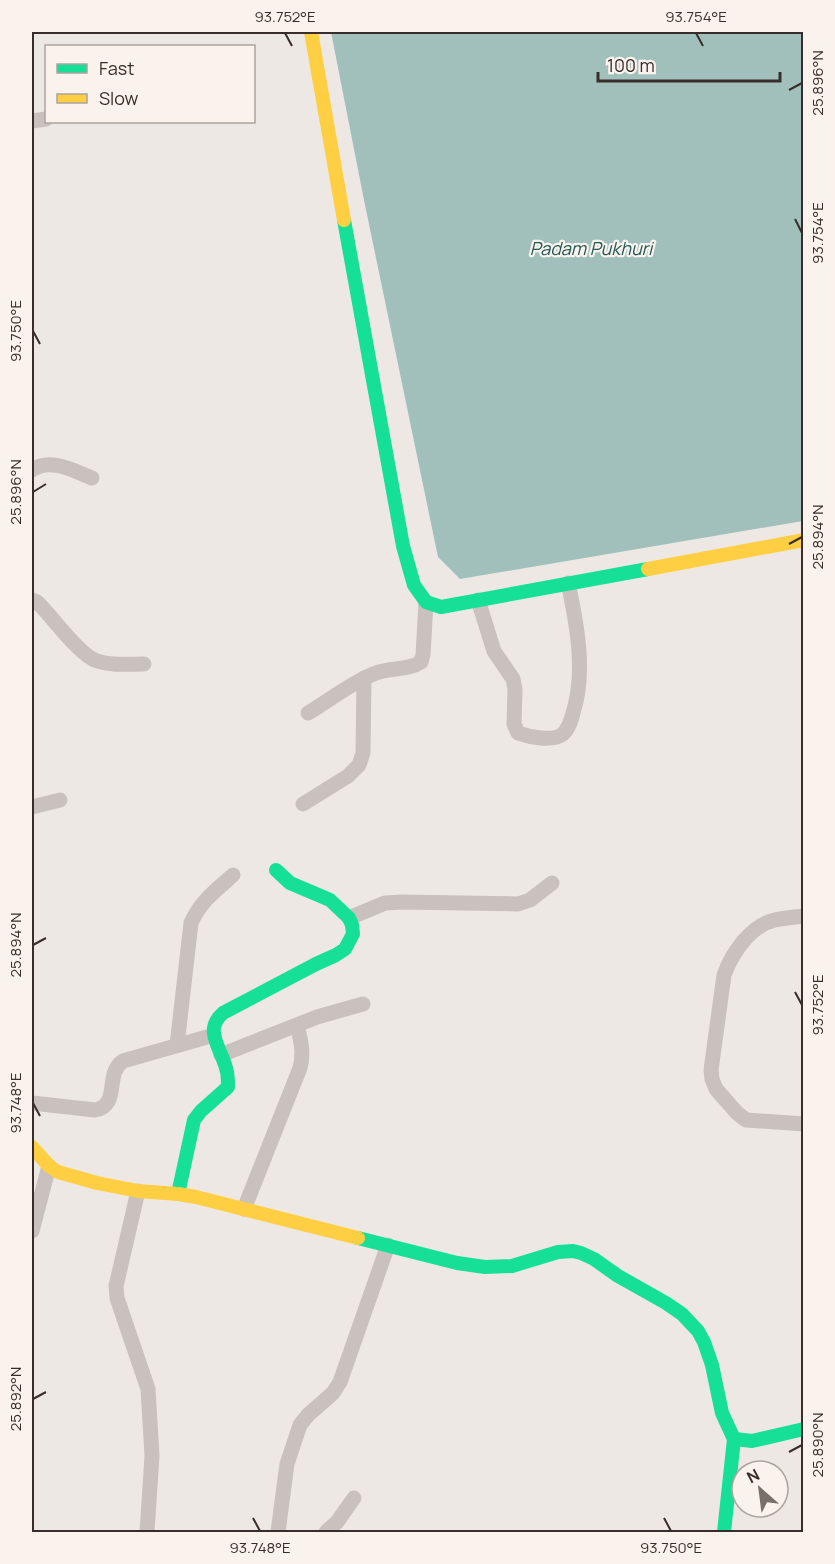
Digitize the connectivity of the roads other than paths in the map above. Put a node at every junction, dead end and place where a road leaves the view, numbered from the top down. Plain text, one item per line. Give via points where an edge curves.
1 (311, 32) edge
2 (32, 470) edge
3 (92, 478) dead end
4 (804, 540) edge
5 (568, 583) junction
6 (32, 600) edge
7 (478, 600) junction
8 (426, 602) junction
9 (144, 664) dead end
10 (364, 678) junction
11 (308, 713) dead end
12 (60, 800) dead end
13 (303, 804) dead end
14 (32, 807) edge
15 (276, 870) dead end
16 (233, 875) dead end
17 (552, 883) dead end
18 (804, 916) edge
19 (349, 918) junction
20 (363, 1004) dead end
21 (297, 1026) junction
22 (214, 1035) junction
23 (177, 1045) junction
24 (221, 1055) junction
25 (32, 1103) edge
26 (804, 1124) edge
27 (32, 1147) edge
28 (49, 1166) junction
29 (138, 1191) junction
30 (178, 1194) junction
31 (244, 1209) junction
32 (32, 1231) edge
33 (388, 1245) junction
34 (804, 1430) edge
35 (735, 1439) junction
36 (354, 1498) dead end
37 (147, 1533) edge
38 (278, 1533) edge
39 (326, 1533) edge
40 (724, 1533) edge

1 - 8 street via 403,546 414,585
2 - 3 street via 57,465
4 - 5 street
5 - 7 street
5 - 7 street via 579,652 578,697 568,728 550,738 518,733 514,724 513,680 494,651
6 - 9 street via 95,661
7 - 8 street via 441,607
8 - 10 street via 421,662
10 - 11 street
10 - 13 street via 363,753 359,765
12 - 14 street
15 - 19 street via 290,883 330,900
16 - 23 street via 196,910 191,923
17 - 19 street via 518,904 385,903
18 - 26 street via 762,925 748,936 729,962 711,1070 716,1089 746,1120
19 - 22 street via 353,934 345,949 223,1013 216,1019
20 - 21 street
21 - 24 street
21 - 31 street via 303,1059
22 - 23 street
22 - 24 street
23 - 25 street via 117,1065 110,1099 101,1108
24 - 30 street via 228,1087 194,1120
27 - 28 street
28 - 29 street via 87,1181
28 - 32 street
29 - 30 street
29 - 37 street via 116,1286 148,1389 152,1456
30 - 31 street
31 - 33 street
33 - 35 street via 478,1266 510,1266 571,1251 594,1258 691,1322 709,1352 721,1410
33 - 38 street via 340,1382 300,1425 287,1464
34 - 35 street via 752,1441
35 - 40 street
36 - 39 street

